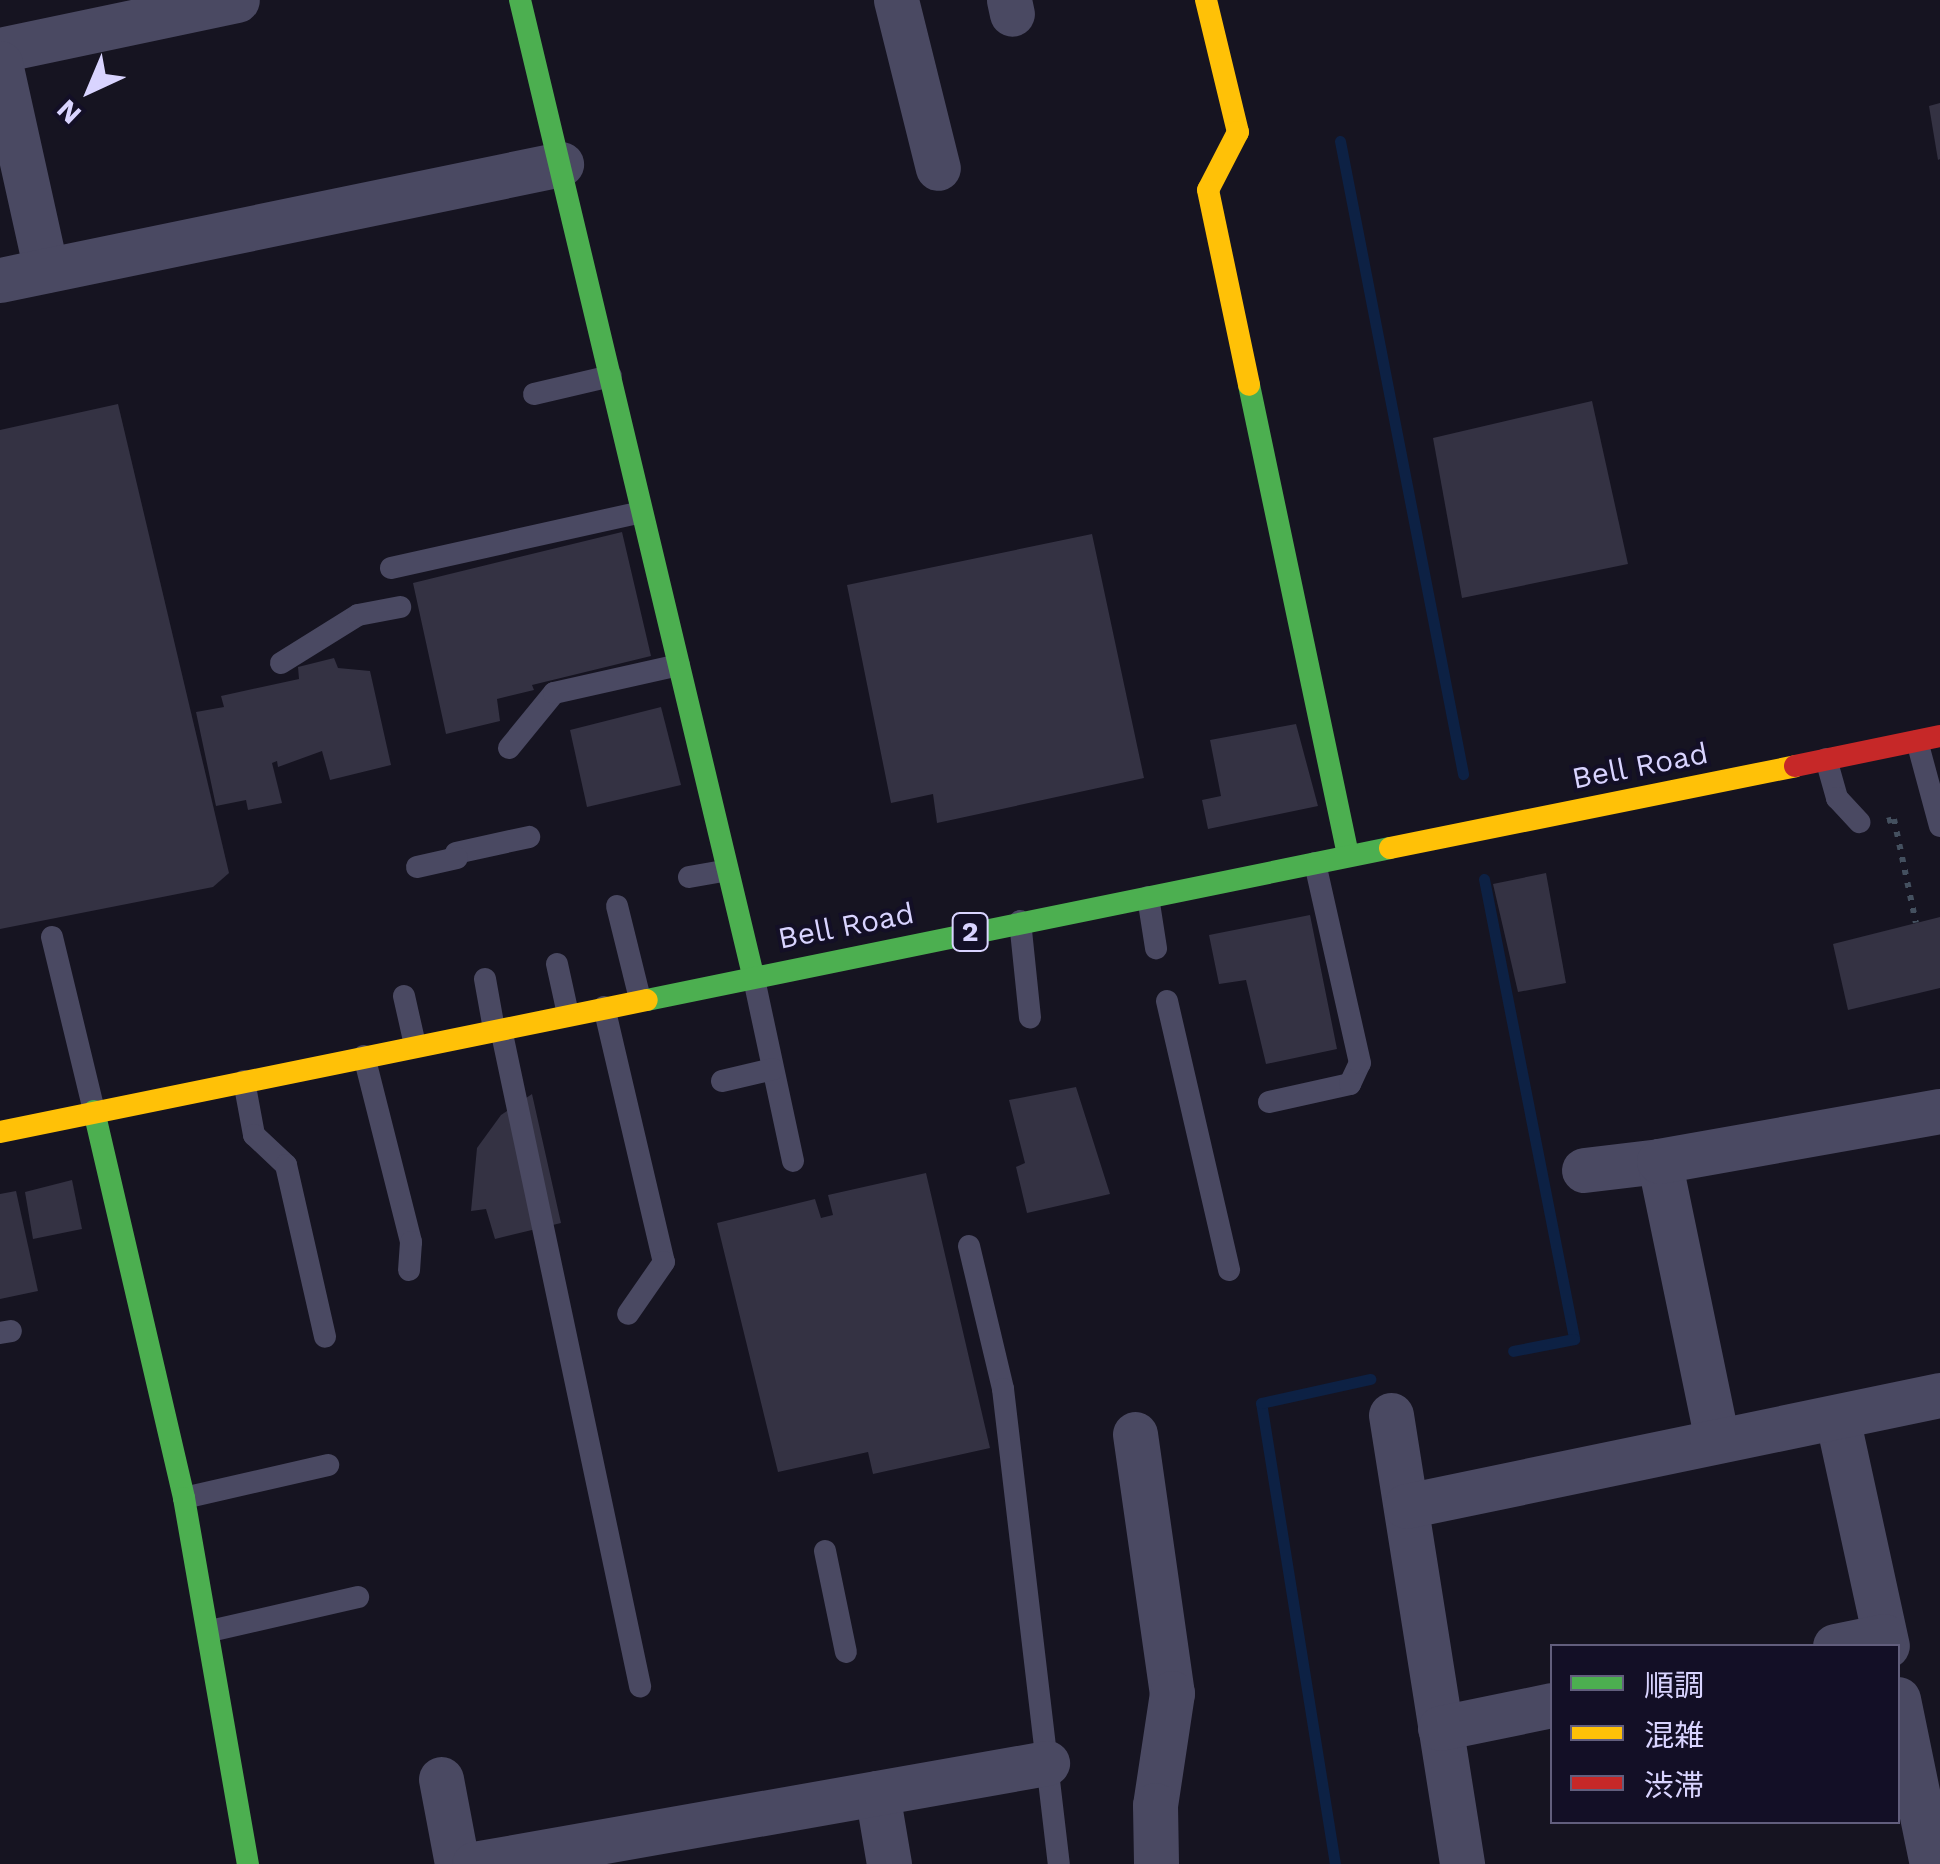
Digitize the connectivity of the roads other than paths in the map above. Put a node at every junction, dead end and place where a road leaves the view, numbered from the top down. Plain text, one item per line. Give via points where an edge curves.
1 (237, 0) edge
2 (520, 0) edge
3 (896, 0) edge
4 (1206, 0) edge
5 (0, 50) edge
6 (0, 62) edge
7 (561, 164) junction
8 (938, 168) dead end
9 (46, 270) junction
10 (0, 280) edge
11 (611, 376) junction
12 (534, 394) dead end
13 (643, 512) junction
14 (391, 568) dead end
15 (400, 607) dead end
16 (281, 662) dead end
17 (679, 665) junction
18 (1929, 738) edge
19 (509, 748) dead end
20 (1826, 759) junction
21 (1868, 822) road end
22 (1940, 826) edge
23 (529, 837) dead end
24 (1348, 854) junction
25 (1314, 861) junction
26 (416, 867) dead end
27 (727, 870) junction
28 (689, 878) dead end
29 (1148, 895) junction
30 (618, 906) dead end
31 (1020, 922) junction
32 (52, 936) dead end
33 (1156, 948) dead end
34 (557, 964) dead end
35 (753, 976) junction
36 (484, 979) dead end
37 (404, 996) dead end
38 (640, 999) junction
39 (1168, 1001) dead end
40 (604, 1006) junction
41 (568, 1014) junction
42 (1030, 1017) dead end
43 (497, 1028) junction
44 (416, 1045) junction
45 (364, 1056) junction
46 (773, 1070) junction
47 (244, 1081) junction
48 (722, 1081) dead end
49 (1268, 1102) dead end
50 (1940, 1111) edge
51 (94, 1112) junction
52 (0, 1132) edge
53 (793, 1160) dead end
54 (1659, 1160) junction
55 (1584, 1170) dead end
56 (969, 1246) dead end
57 (409, 1270) dead end
58 (1229, 1270) dead end
59 (628, 1314) dead end
60 (325, 1337) dead end
61 (1940, 1394) edge
62 (1391, 1415) dead end
63 (1837, 1417) junction
64 (1134, 1434) dead end
65 (1716, 1440) junction
66 (328, 1465) dead end
67 (184, 1498) junction
68 (1406, 1506) junction
69 (825, 1551) dead end
70 (358, 1597) dead end
71 (210, 1632) junction
72 (1886, 1641) edge
73 (1855, 1644) edge
74 (846, 1652) dead end
75 (640, 1686) dead end
76 (1550, 1705) edge
77 (1900, 1714) edge
78 (1440, 1728) junction
79 (1047, 1763) junction
80 (441, 1780) dead end
81 (877, 1793) junction
82 (669, 1847) edge
83 (1919, 1861) edge
84 (248, 1864) edge
85 (456, 1864) edge
86 (474, 1864) edge
87 (889, 1864) edge
88 (1058, 1864) edge
89 (1156, 1864) edge
90 (1462, 1864) edge

1 - 5 street
2 - 7 street
3 - 8 street
4 - 24 street via 1238,132 1208,190
6 - 9 street
7 - 9 street
7 - 11 street
9 - 10 street
11 - 12 lane
11 - 13 street
13 - 14 lane
13 - 17 street
15 - 16 lane via 358,615
17 - 19 lane via 554,693
17 - 27 street
18 - 20 street, Bell Road / 2
18 - 22 lane
20 - 21 lane via 1837,798
20 - 24 street, Bell Road / 2
23 - 26 lane
24 - 25 street, Bell Road / 2
25 - 29 street, Bell Road / 2
25 - 49 lane via 1360,1063 1350,1084
27 - 28 lane
27 - 35 street
29 - 31 street, Bell Road / 2
29 - 33 lane
30 - 38 lane
31 - 35 street, Bell Road / 2
31 - 42 lane
32 - 51 lane
34 - 41 lane
35 - 38 street, Bell Road / 2
35 - 46 lane
36 - 43 lane
37 - 44 lane
38 - 40 street, Bell Road / 2
39 - 58 lane
40 - 41 street, Bell Road / 2
40 - 59 lane via 664,1262
41 - 43 street, Bell Road / 2
43 - 44 street, Bell Road / 2
43 - 75 lane
44 - 45 street, Bell Road / 2
45 - 47 street, Bell Road / 2
45 - 57 lane via 411,1242
46 - 48 lane
46 - 53 lane
47 - 51 street, Bell Road / 2
47 - 60 lane via 254,1135 286,1165
50 - 54 street via 1849,1117
51 - 52 street, Bell Road / 2
51 - 67 street
54 - 55 street
54 - 65 street
56 - 79 lane via 1004,1389
61 - 63 street
62 - 68 street
63 - 65 street
63 - 72 street
64 - 89 street via 1172,1693 1155,1805
65 - 68 street
66 - 67 lane
67 - 71 street
68 - 78 street
69 - 74 lane
70 - 71 lane
71 - 84 street
72 - 73 street
76 - 78 street
77 - 83 street
78 - 90 street
79 - 81 street
79 - 88 lane
80 - 85 street
81 - 82 street
81 - 87 street
82 - 86 street

